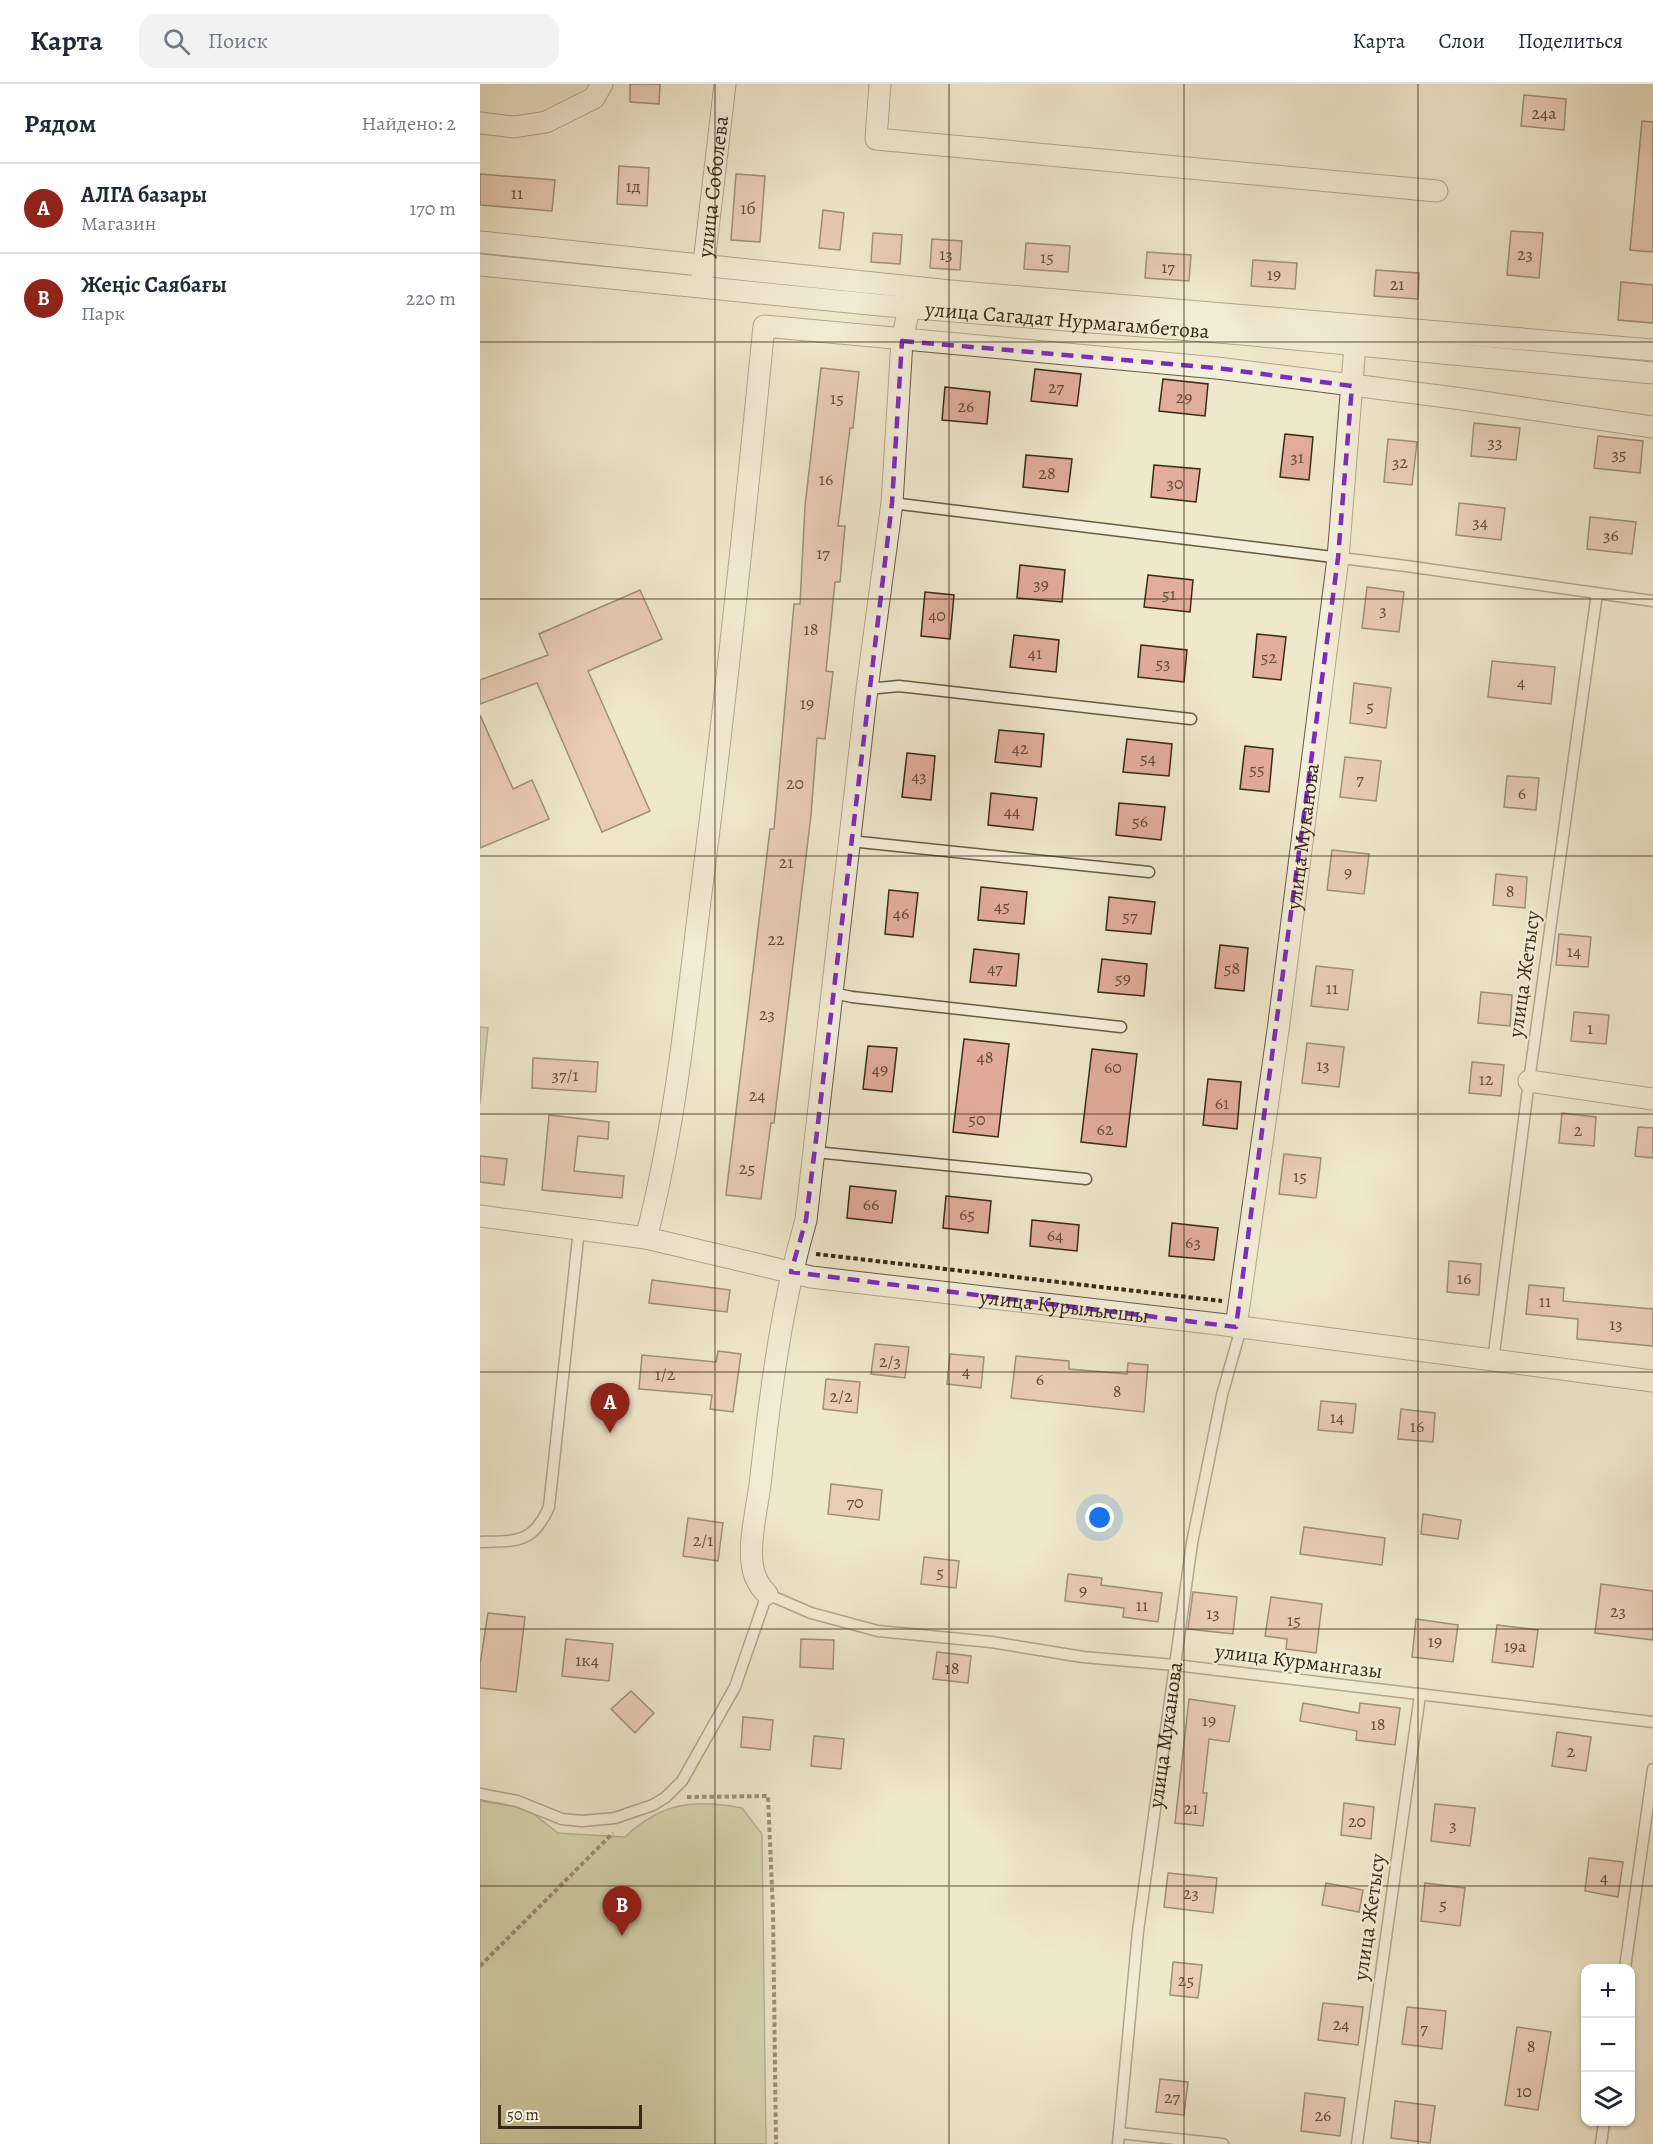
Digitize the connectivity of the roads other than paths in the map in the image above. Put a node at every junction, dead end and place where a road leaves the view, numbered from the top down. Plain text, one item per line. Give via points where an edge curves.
1 (602, 84) edge
2 (724, 84) edge
3 (880, 84) edge
4 (480, 123) edge
5 (1437, 191) dead end
6 (480, 242) edge
7 (480, 265) edge
8 (704, 266) junction
9 (702, 288) junction
10 (909, 308) junction
11 (902, 340) junction
12 (1355, 345) junction
13 (1653, 350) edge
14 (1653, 373) edge
15 (1352, 386) junction
16 (1653, 428) edge
17 (892, 503) junction
18 (1338, 558) junction
19 (1597, 593) junction
20 (1653, 601) edge
21 (867, 689) junction
22 (1191, 719) dead end
23 (850, 841) junction
24 (1149, 872) dead end
25 (833, 993) junction
26 (1121, 1027) dead end
27 (1528, 1081) junction
28 (1653, 1099) edge
29 (815, 1152) junction
30 (1086, 1179) dead end
31 (480, 1216) edge
32 (579, 1229) junction
33 (646, 1238) junction
34 (791, 1272) junction
35 (1238, 1327) junction
36 (1493, 1361) junction
37 (1653, 1381) edge
38 (480, 1542) edge
39 (767, 1594) junction
40 (1175, 1665) junction
41 (1420, 1695) junction
42 (1653, 1722) edge
43 (1653, 1770) edge
44 (480, 1794) edge
45 (1626, 1964) edge
46 (1603, 2126) edge
47 (1119, 2138) edge
48 (1223, 2144) edge
49 (1357, 2144) edge
50 (1601, 2144) edge

1 - 4 street via 594,98 546,122 514,127
2 - 8 street, улица Соболева
3 - 5 street via 876,139
6 - 8 street
7 - 9 street, улица Сагадат Нурмагамбетова
8 - 9 street, улица Соболева
8 - 13 street via 962,292
9 - 10 street, улица Сагадат Нурмагамбетова
10 - 11 street
10 - 12 street, улица Сагадат Нурмагамбетова
11 - 15 street via 1217,368
11 - 17 street
11 - 33 street via 764,326 686,1011 663,1174
12 - 14 street, улица Сагадат Нурмагамбетова
12 - 15 street, улица Муканова
15 - 16 street
15 - 18 street, улица Муканова
17 - 18 lane
17 - 21 street
18 - 19 lane
18 - 35 street, улица Муканова
19 - 20 lane
19 - 27 lane, улица Жетысу
21 - 22 lane via 899,687
21 - 23 street
23 - 24 lane
23 - 25 street
25 - 26 lane
25 - 29 street
27 - 28 street
27 - 36 lane, улица Жетысу
29 - 30 lane
29 - 34 street via 807,1220
31 - 32 street, улица Курылысшы
32 - 33 street, улица Курылысшы
32 - 38 lane via 549,1507 536,1531 527,1538
33 - 34 street, улица Курылысшы
34 - 35 street, улица Курылысшы
34 - 39 street via 769,1408 751,1561 758,1585
35 - 36 street, улица Курылысшы
35 - 40 lane, улица Муканова via 1192,1543
36 - 37 street, улица Курылысшы
39 - 40 lane, улица Курмангазы via 811,1613 878,1631
39 - 44 lane via 735,1687 682,1781 666,1797 615,1818 582,1821 562,1819 517,1801
40 - 41 lane, улица Курмангазы
40 - 47 lane, улица Муканова via 1138,1931
41 - 42 lane, улица Курмангазы
41 - 49 lane, улица Жетысу
43 - 45 lane
46 - 50 lane
47 - 48 lane

